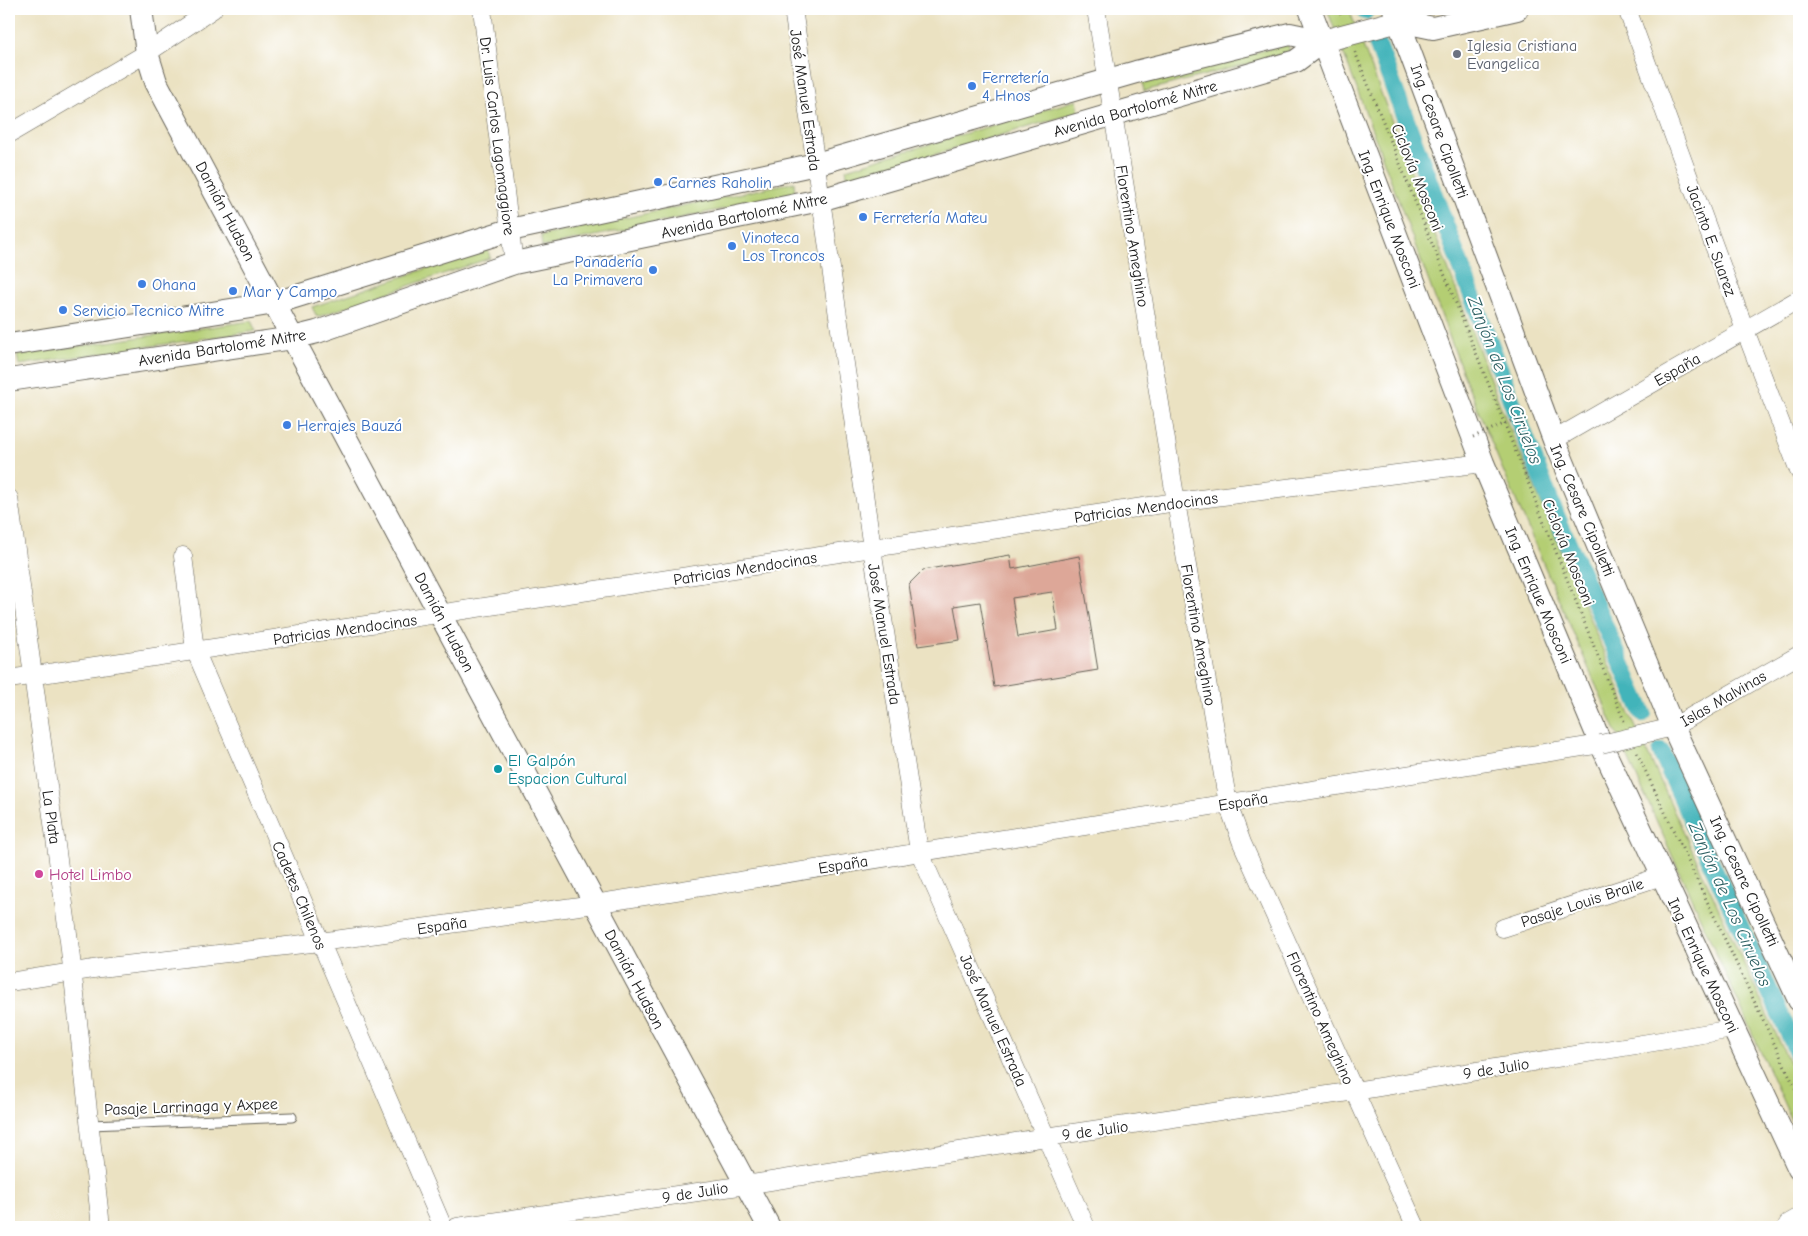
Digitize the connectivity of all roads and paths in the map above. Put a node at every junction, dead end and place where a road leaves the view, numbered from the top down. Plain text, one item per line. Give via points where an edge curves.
1 (141, 9) edge
2 (213, 9) edge
3 (482, 9) edge
4 (793, 9) edge
5 (1096, 9) edge
6 (1310, 9) edge
7 (1339, 9) edge
8 (1517, 9) edge
9 (1627, 9) edge
10 (1403, 13) edge
11 (1348, 34) junction
12 (1323, 42) junction
13 (147, 53) junction
14 (1108, 79) junction
15 (1113, 114) junction
16 (9, 134) edge
17 (816, 164) junction
18 (820, 200) junction
19 (510, 230) junction
20 (514, 263) junction
21 (1799, 298) edge
22 (275, 303) junction
23 (1745, 330) junction
24 (293, 338) junction
25 (9, 345) edge
26 (9, 380) edge
27 (1518, 418) dead end
28 (1503, 424) junction
29 (1473, 437) junction
30 (1554, 440) junction
31 (1483, 463) junction
32 (1799, 471) edge
33 (9, 498) edge
34 (1176, 502) junction
35 (872, 548) junction
36 (183, 556) dead end
37 (441, 615) junction
38 (196, 650) junction
39 (1799, 655) edge
40 (32, 675) junction
41 (9, 679) edge
42 (1625, 723) dead end
43 (1673, 727) junction
44 (1601, 744) junction
45 (1636, 750) dead end
46 (1228, 804) junction
47 (919, 851) junction
48 (1662, 876) junction
49 (594, 904) junction
50 (1503, 928) dead end
51 (320, 942) junction
52 (73, 972) junction
53 (9, 982) edge
54 (1799, 1000) edge
55 (1733, 1029) junction
56 (1355, 1091) junction
57 (1799, 1096) edge
58 (292, 1116) dead end
59 (90, 1125) junction
60 (1046, 1137) junction
61 (1799, 1169) edge
62 (746, 1185) junction
63 (574, 1219) edge
64 (1799, 1223) edge
65 (101, 1227) edge
66 (442, 1227) edge
67 (457, 1227) edge
68 (769, 1227) edge
69 (1086, 1227) edge
70 (1416, 1227) edge
71 (1792, 1227) edge

1 - 13 street, Damián Hudson
2 - 13 street
3 - 19 street, Dr. Luis Carlos Lagomaggiore
4 - 17 street, José Manuel Estrada
5 - 14 street, Florentino Ameghino
6 - 12 street, Ing. Enrique Mosconi
7 - 11 path, Ciclovía Mosconi
8 - 10 street, Avenida Bartolomé Mitre via 1433,28
9 - 23 street, Jacinto E. Suarez
10 - 11 street, Avenida Bartolomé Mitre
10 - 30 street, Ing. Cesare Cipolletti
11 - 12 street, Avenida Bartolomé Mitre
11 - 28 path, Ciclovía Mosconi
12 - 14 street, Avenida Bartolomé Mitre via 1290,34
12 - 15 street, Avenida Bartolomé Mitre via 1296,61
12 - 29 street, Ing. Enrique Mosconi
13 - 16 street
13 - 22 street, Damián Hudson via 156,82
14 - 15 street, Florentino Ameghino
14 - 17 street, Avenida Bartolomé Mitre
15 - 18 street, Avenida Bartolomé Mitre
15 - 34 street, Florentino Ameghino
17 - 18 street, José Manuel Estrada
17 - 19 street, Avenida Bartolomé Mitre
18 - 20 street, Avenida Bartolomé Mitre
18 - 35 street, José Manuel Estrada
19 - 20 street, Dr. Luis Carlos Lagomaggiore
19 - 22 street, Avenida Bartolomé Mitre
20 - 24 street, Avenida Bartolomé Mitre
21 - 23 street, España
22 - 24 street, Damián Hudson
22 - 25 street, Avenida Bartolomé Mitre
23 - 30 street, España
23 - 32 street, Jacinto E. Suarez
24 - 26 street, Avenida Bartolomé Mitre
24 - 37 street, Damián Hudson
27 - 28 path, bridge
28 - 29 path, bridge
28 - 42 path, Ciclovía Mosconi
29 - 31 street, Ing. Enrique Mosconi
30 - 43 street, Ing. Cesare Cipolletti
31 - 34 street, Patricias Mendocinas
31 - 44 street, Ing. Enrique Mosconi
33 - 40 street, La Plata
34 - 35 street, Patricias Mendocinas
34 - 46 street, Florentino Ameghino
35 - 37 street, Patricias Mendocinas
35 - 47 street, José Manuel Estrada
36 - 38 street, Cadetes Chilenos
37 - 38 street, Patricias Mendocinas
37 - 49 street, Damián Hudson
38 - 40 street, Patricias Mendocinas
38 - 51 street, Cadetes Chilenos
39 - 43 street, Islas Malvinas
40 - 41 street, Patricias Mendocinas
40 - 52 street, La Plata
43 - 44 street, España, bridge
43 - 54 street, Ing. Cesare Cipolletti
44 - 46 street, España
44 - 48 street, Ing. Enrique Mosconi
45 - 57 path
46 - 47 street, España
46 - 56 street, Florentino Ameghino via 1242,843
47 - 49 street, España
47 - 60 street, José Manuel Estrada
48 - 50 street, Pasaje Louis Braile
48 - 55 street, Ing. Enrique Mosconi
49 - 51 street, España
49 - 62 street, Damián Hudson
51 - 52 street, España
51 - 66 street, Cadetes Chilenos
52 - 53 street, España
52 - 59 street, La Plata
55 - 56 street, 9 de Julio
55 - 61 street, Ing. Enrique Mosconi
56 - 60 street, 9 de Julio
56 - 70 street, Florentino Ameghino
58 - 59 lane, Pasaje Larrinaga y Axpee
59 - 65 street, La Plata
60 - 62 street, 9 de Julio
60 - 69 street, José Manuel Estrada
62 - 63 street, 9 de Julio
62 - 68 street, Damián Hudson
63 - 67 street, 9 de Julio
64 - 71 main road

